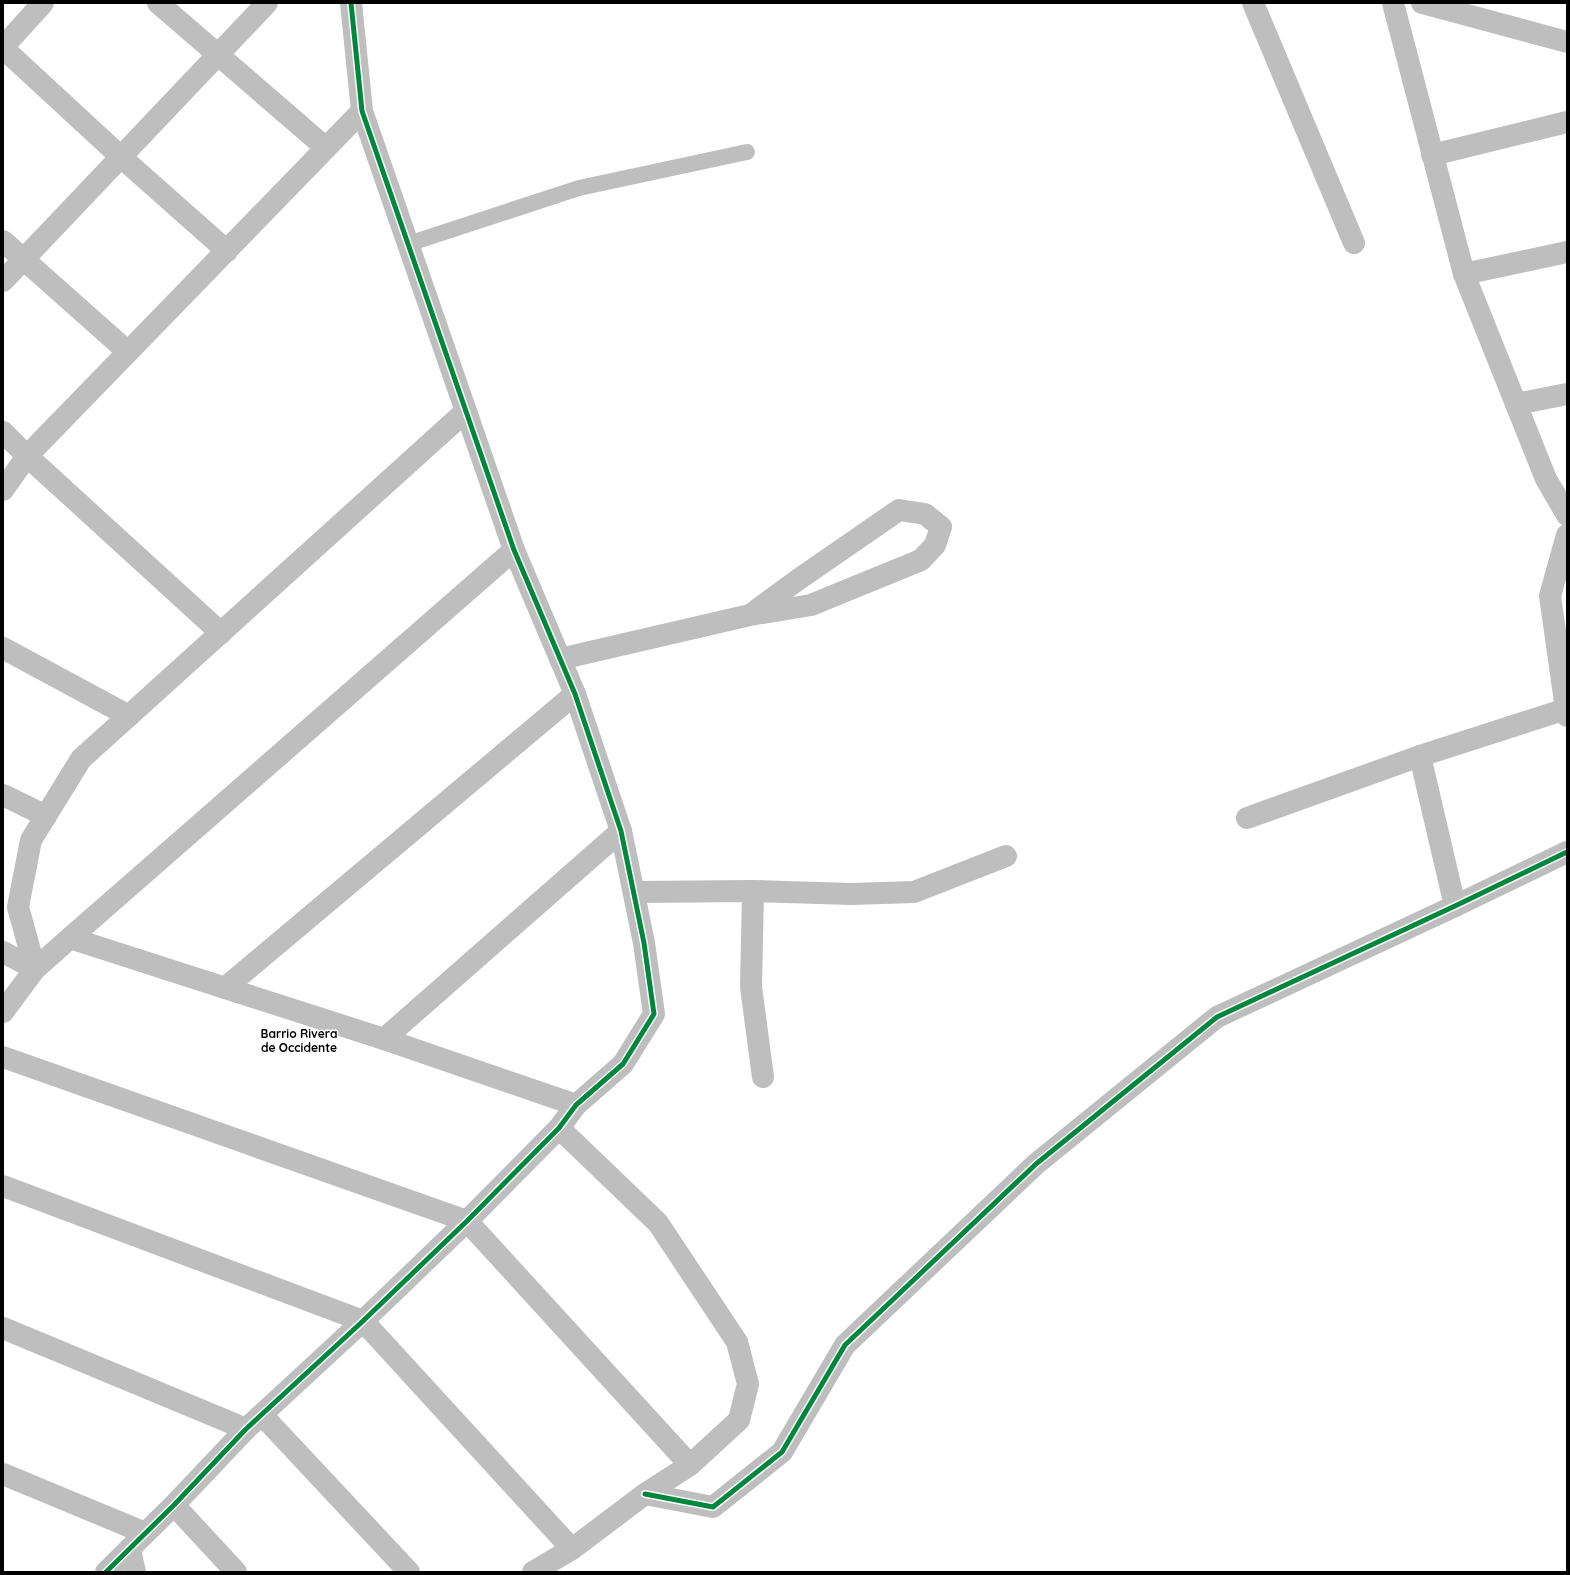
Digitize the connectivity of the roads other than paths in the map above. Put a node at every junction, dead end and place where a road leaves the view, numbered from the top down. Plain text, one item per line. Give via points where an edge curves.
1 (43, 3) edge
2 (158, 3) edge
3 (267, 3) edge
4 (351, 3) edge
5 (1253, 3) edge
6 (1393, 3) edge
7 (1422, 3) edge
8 (1533, 33) junction
9 (1567, 42) edge
10 (3, 47) edge
11 (218, 54) junction
12 (1567, 57) edge
13 (362, 111) junction
14 (1567, 122) edge
15 (326, 148) junction
16 (747, 152) dead end
17 (1432, 154) junction
18 (121, 156) junction
19 (3, 241) edge
20 (1354, 243) dead end
21 (408, 244) junction
22 (227, 251) junction
23 (1567, 252) edge
24 (23, 260) junction
25 (1464, 274) junction
26 (3, 281) edge
27 (128, 352) junction
28 (1567, 394) edge
29 (1516, 404) junction
30 (466, 411) junction
31 (3, 432) edge
32 (27, 456) junction
33 (3, 490) edge
34 (1567, 515) edge
35 (1567, 535) edge
36 (514, 550) junction
37 (750, 615) junction
38 (221, 633) junction
39 (3, 648) edge
40 (560, 659) junction
41 (575, 694) junction
42 (1566, 712) edge
43 (129, 716) junction
44 (1420, 756) junction
45 (3, 795) edge
46 (46, 816) junction
47 (1247, 818) dead end
48 (621, 831) junction
49 (1567, 852) edge
50 (1006, 856) dead end
51 (753, 891) junction
52 (634, 892) junction
53 (1455, 906) junction
54 (70, 938) junction
55 (3, 952) edge
56 (36, 969) junction
57 (225, 988) junction
58 (3, 1012) edge
59 (384, 1038) junction
60 (3, 1057) edge
61 (763, 1077) dead end
62 (576, 1105) junction
63 (558, 1128) junction
64 (3, 1186) edge
65 (467, 1221) junction
66 (363, 1321) junction
67 (3, 1328) edge
68 (262, 1415) junction
69 (246, 1429) junction
70 (690, 1465) junction
71 (3, 1474) edge
72 (645, 1494) junction
73 (174, 1506) junction
74 (145, 1533) junction
75 (572, 1549) junction
76 (130, 1550) junction
77 (106, 1572) edge
78 (135, 1572) edge
79 (236, 1572) edge
80 (409, 1572) edge
81 (533, 1572) edge

1 - 10 street
2 - 11 street
3 - 11 street
4 - 13 street
5 - 20 street
6 - 17 street
7 - 8 street
8 - 9 street
8 - 12 street
10 - 18 street
11 - 15 street
11 - 18 street
13 - 15 street
13 - 21 street
14 - 17 street
15 - 22 street
16 - 21 lane via 579,188
17 - 25 street
18 - 22 street
18 - 24 street
19 - 24 street
21 - 30 street
22 - 27 street
23 - 25 street
24 - 26 street
24 - 27 street
25 - 29 street
27 - 32 street
28 - 29 street
29 - 34 street via 1546,479
30 - 36 street
30 - 38 street
31 - 32 street
32 - 33 street
32 - 38 street
35 - 42 street via 1550,596
36 - 40 street
36 - 54 street
37 - 37 street via 899,510 925,514 941,527 934,545 921,560 811,604
37 - 40 street
38 - 43 street
39 - 43 street
40 - 41 street
41 - 48 street
41 - 57 street
42 - 44 street
43 - 46 street via 81,760
44 - 47 street
44 - 53 street
45 - 46 street
46 - 56 street via 31,840 18,907
48 - 52 street
48 - 59 street
49 - 53 street
50 - 51 street via 914,892 851,894
51 - 52 street
51 - 61 street via 751,987
52 - 62 street via 654,1014 623,1064
53 - 72 street via 1217,1017 1036,1164 845,1345 782,1452 713,1507
54 - 56 street
54 - 57 street
55 - 56 street
56 - 58 street
57 - 59 street
59 - 62 street
60 - 65 street
62 - 63 street
63 - 65 street
63 - 70 street via 658,1223 737,1342 748,1384 739,1420
64 - 66 street
65 - 66 street
65 - 70 street
66 - 68 street
66 - 75 street
67 - 69 street
68 - 69 street
68 - 80 street
69 - 73 street
70 - 72 street
71 - 74 street
72 - 75 street
73 - 74 street
73 - 79 street
74 - 76 street
75 - 81 street
76 - 77 street
76 - 78 street

